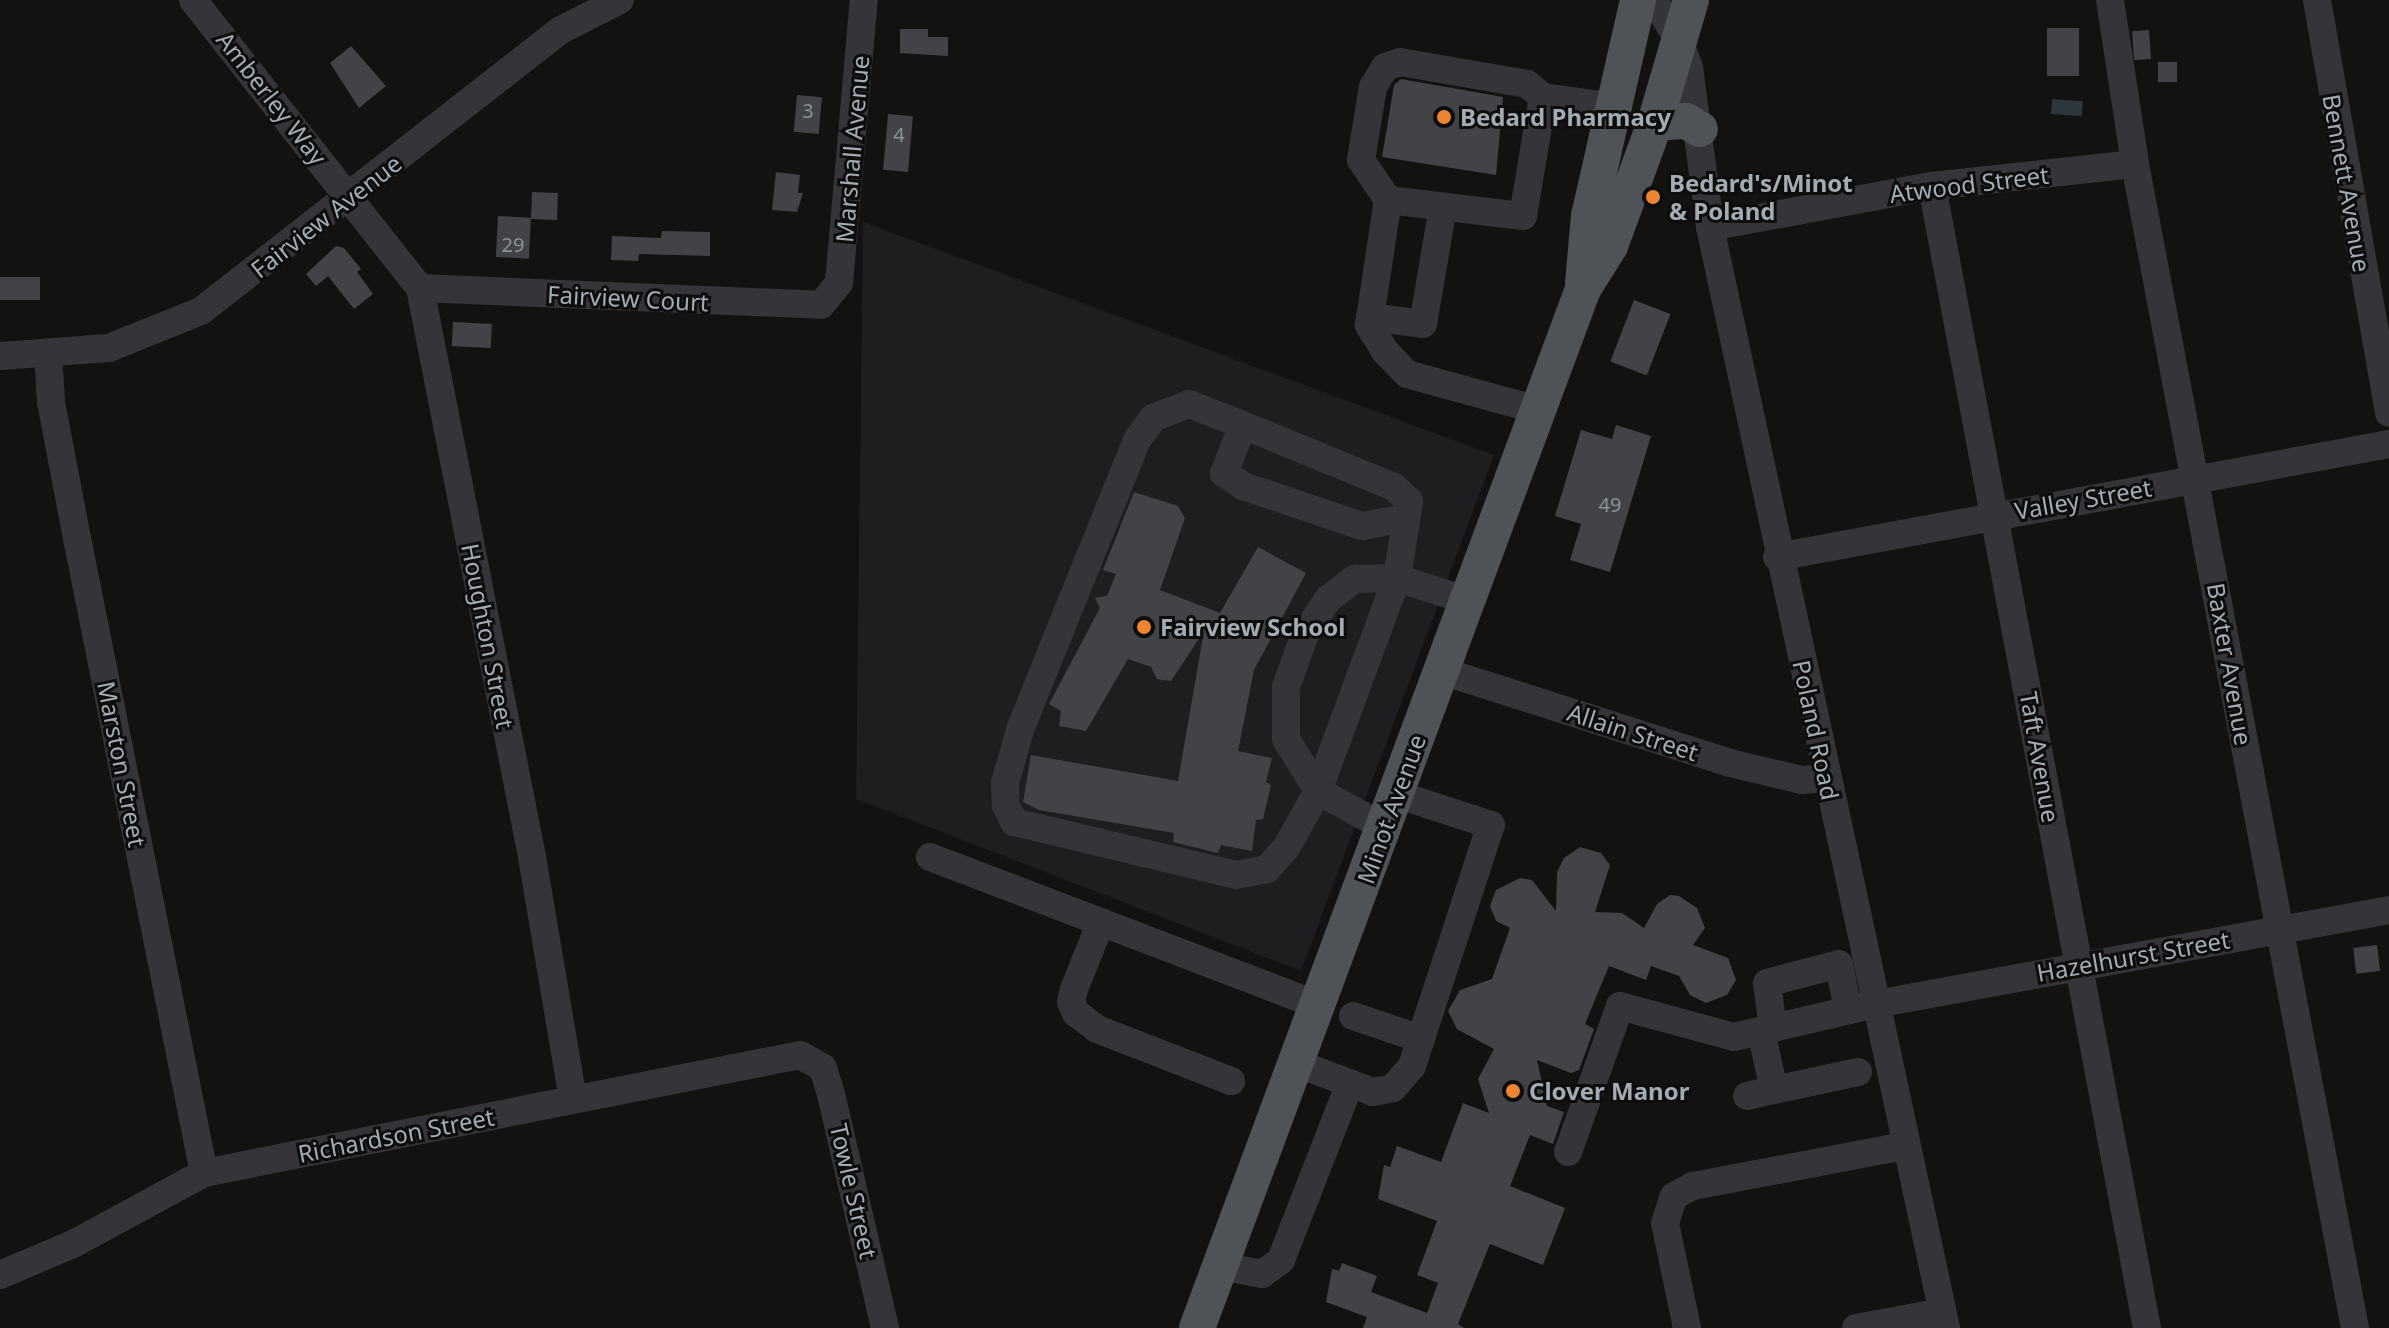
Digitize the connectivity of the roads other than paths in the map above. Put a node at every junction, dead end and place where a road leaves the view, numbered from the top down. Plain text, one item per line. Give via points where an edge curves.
1 (193, 0) edge
2 (620, 0) edge
3 (864, 0) edge
4 (1638, 0) edge
5 (1654, 0) edge
6 (1691, 0) edge
7 (1698, 0) edge
8 (2110, 0) edge
9 (2317, 0) edge
10 (1679, 40) junction
11 (1543, 97) junction
12 (1616, 107) junction
13 (1655, 123) junction
14 (1700, 129) junction
15 (2135, 164) junction
16 (1932, 186) junction
17 (348, 197) junction
18 (1388, 200) junction
19 (1443, 207) junction
20 (1710, 227) junction
21 (420, 288) junction
22 (1583, 289) junction
23 (833, 296) joint
24 (1370, 317) junction
25 (48, 354) junction
26 (0, 356) edge
27 (1538, 410) junction
28 (2389, 413) edge
29 (1243, 425) junction
30 (2389, 444) edge
31 (2196, 479) junction
32 (1995, 515) junction
33 (1406, 518) junction
34 (1777, 557) junction
35 (1397, 578) junction
36 (1468, 601) junction
37 (1442, 671) junction
38 (1827, 778) junction
39 (1318, 791) junction
40 (1390, 810) junction
41 (930, 857) dead end
42 (2389, 910) edge
43 (1101, 922) junction
44 (2281, 929) junction
45 (2079, 965) junction
46 (1876, 1004) junction
47 (1318, 1005) junction
48 (1848, 1010) junction
49 (1353, 1016) dead end
50 (1767, 1029) junction
51 (1421, 1039) junction
52 (812, 1059) joint
53 (1296, 1063) junction
54 (1858, 1072) dead end
55 (1231, 1081) dead end
56 (1350, 1083) junction
57 (573, 1100) junction
58 (1904, 1146) junction
59 (1568, 1152) dead end
60 (204, 1173) junction
61 (1220, 1266) junction
62 (0, 1275) edge
63 (1944, 1320) edge
64 (885, 1328) edge
65 (1197, 1328) edge
66 (1687, 1328) edge
67 (1856, 1328) edge
68 (2147, 1328) edge
69 (2355, 1328) edge

1 - 17 street, Amberley Way
2 - 17 street, Fairview Avenue via 561,30
3 - 23 street, Marshall Avenue via 842,259
4 - 12 main road, Minot Avenue
5 - 10 street, Poland Road
6 - 10 main road, Minot Avenue
7 - 14 street, Poland Road
8 - 15 street, Baxter Avenue
9 - 28 street, Bennett Avenue
10 - 13 main road, Minot Avenue
10 - 14 street, Poland Road
11 - 12 street
11 - 18 street via 1527,84 1400,62 1385,67 1373,87 1361,160
11 - 19 street via 1523,216
12 - 22 main road, Minot Avenue via 1589,216
13 - 14 main road via 1686,121
13 - 22 main road, Minot Avenue via 1610,246
14 - 20 street, Poland Road
15 - 16 street, Atwood Street
15 - 31 street, Baxter Avenue
16 - 20 street, Atwood Street
16 - 32 street, Taft Avenue
17 - 21 street, Houghton Street
17 - 25 street, Fairview Avenue via 201,311 138,341
18 - 19 street
18 - 24 street
19 - 24 street via 1423,324
20 - 34 street, Poland Road
21 - 23 street, Fairview Court via 800,307 821,305
21 - 57 street, Houghton Street via 532,857
22 - 27 main road, Minot Avenue
24 - 27 street via 1385,351 1407,374
25 - 26 street, Fairview Avenue
25 - 60 street, Marston Street via 68,493
27 - 36 main road, Minot Avenue
29 - 33 street via 1394,487 1409,501
29 - 33 street via 1224,473 1243,486 1362,526
29 - 39 street via 1189,404 1153,418 1137,440 1020,730 1005,783 1006,806 1014,822 1027,826 1236,875 1267,869 1286,848
30 - 31 street, Valley Street
31 - 32 street, Valley Street
31 - 44 street, Baxter Avenue
32 - 34 street, Valley Street
32 - 45 street, Taft Avenue
33 - 35 street
34 - 38 street, Poland Road
35 - 36 street
35 - 39 street
35 - 39 street via 1355,579 1328,599 1305,634 1283,713 1286,739
36 - 37 main road, Minot Avenue
37 - 38 street, Allain Street via 1730,763 1802,780
37 - 40 main road, Minot Avenue
38 - 46 street, Poland Road
39 - 40 street
40 - 47 main road, Minot Avenue
40 - 51 street via 1491,825
41 - 43 street
42 - 44 street, Hazelhurst Street
43 - 47 street
43 - 55 street via 1074,989 1071,1002 1076,1013 1097,1029
44 - 45 street, Hazelhurst Street
44 - 69 street, Baxter Avenue
45 - 46 street, Hazelhurst Street
45 - 68 street, Taft Avenue
46 - 48 street, Hazelhurst Street
46 - 58 street, Poland Road
47 - 53 main road, Minot Avenue
48 - 50 street, Hazelhurst Street
48 - 50 street via 1839,964 1767,983
49 - 51 street
50 - 54 street via 1761,1093
50 - 59 street, Hazelhurst Street via 1734,1037 1620,1006
51 - 56 street via 1412,1066 1393,1088 1373,1092
52 - 57 street, Richardson Street via 774,1058
52 - 64 street, Towle Street via 823,1068 831,1094
53 - 56 street
53 - 61 main road, Minot Avenue
56 - 61 street via 1281,1260 1262,1274
57 - 60 street, Richardson Street
58 - 63 street, Poland Road
58 - 66 street via 1693,1186 1668,1203 1665,1223
60 - 62 street, Richardson Street via 75,1243
61 - 65 main road, Minot Avenue
63 - 67 street

